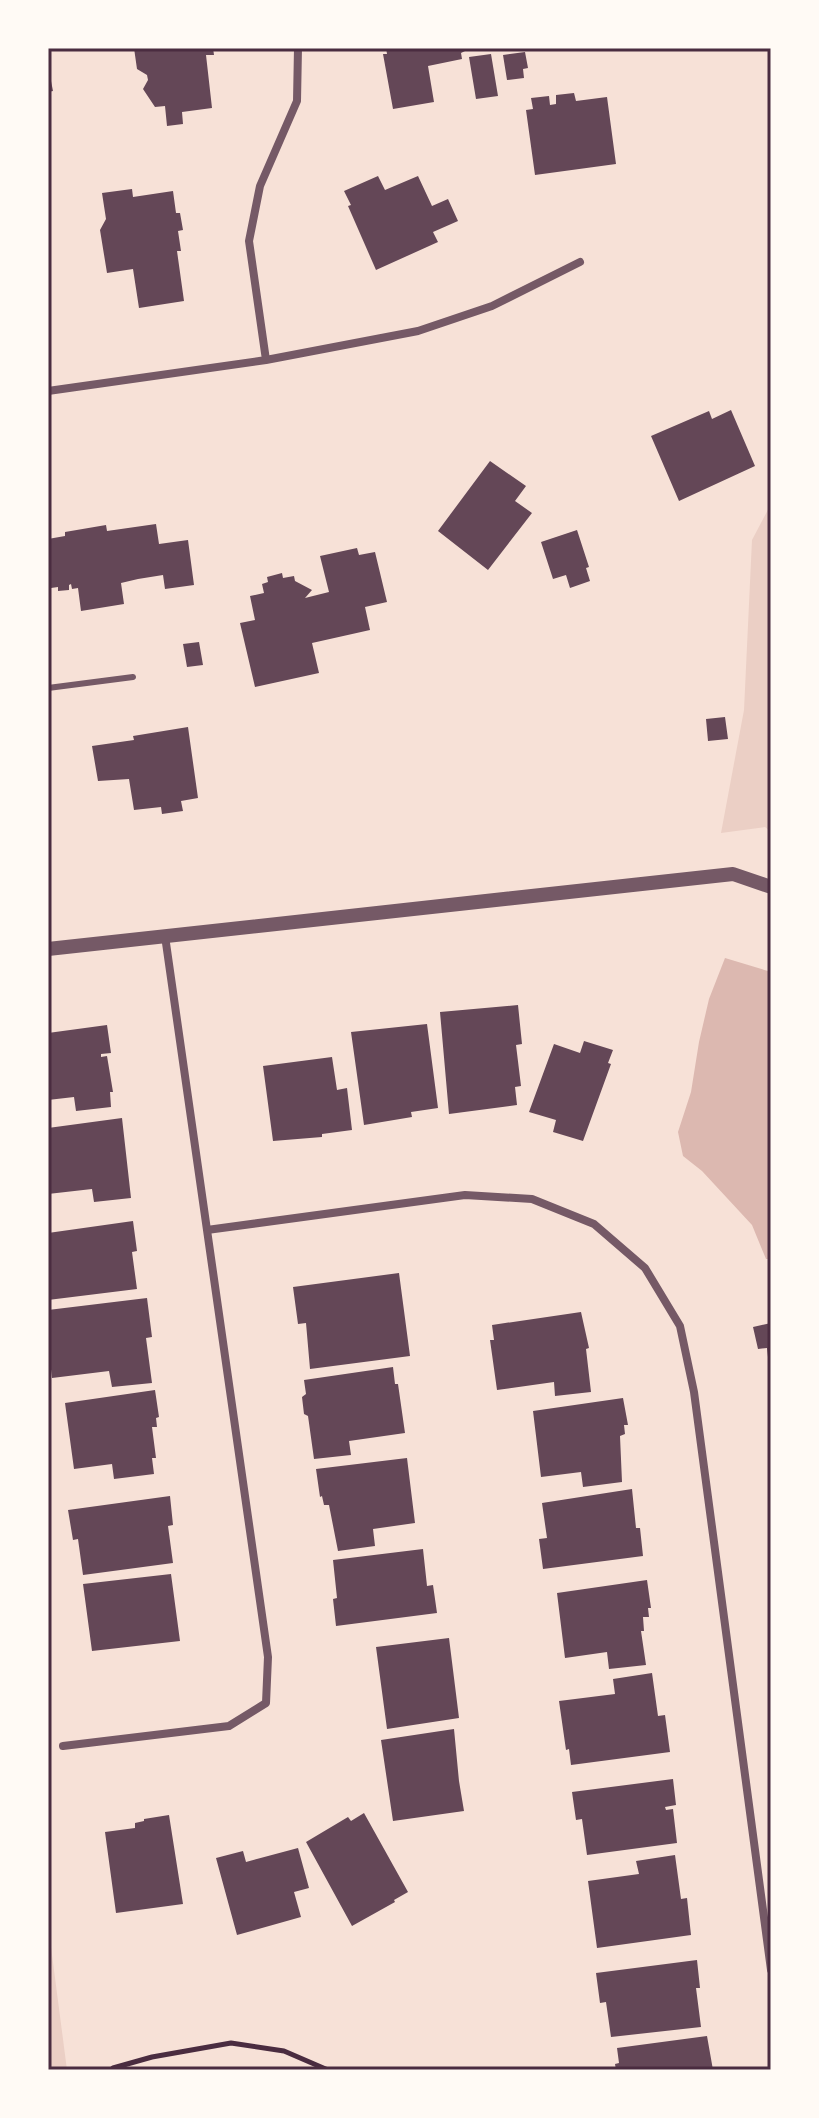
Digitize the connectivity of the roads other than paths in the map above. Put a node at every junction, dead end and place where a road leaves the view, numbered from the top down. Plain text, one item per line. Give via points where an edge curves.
1 (298, 48) edge
2 (580, 262) dead end
3 (266, 360) junction
4 (48, 391) edge
5 (133, 677) dead end
6 (48, 688) edge
7 (771, 887) edge
8 (165, 935) junction
9 (48, 949) edge
10 (207, 1230) junction
11 (63, 1746) dead end
12 (771, 1970) edge

1 - 3 street via 297,101 260,186 249,241
2 - 3 street via 492,306 418,331
3 - 4 street
5 - 6 lane
7 - 8 street via 733,874
8 - 9 street
8 - 10 street
10 - 11 street via 268,1657 266,1703 229,1726
10 - 12 street via 465,1195 532,1199 594,1224 645,1268 680,1326 694,1392

